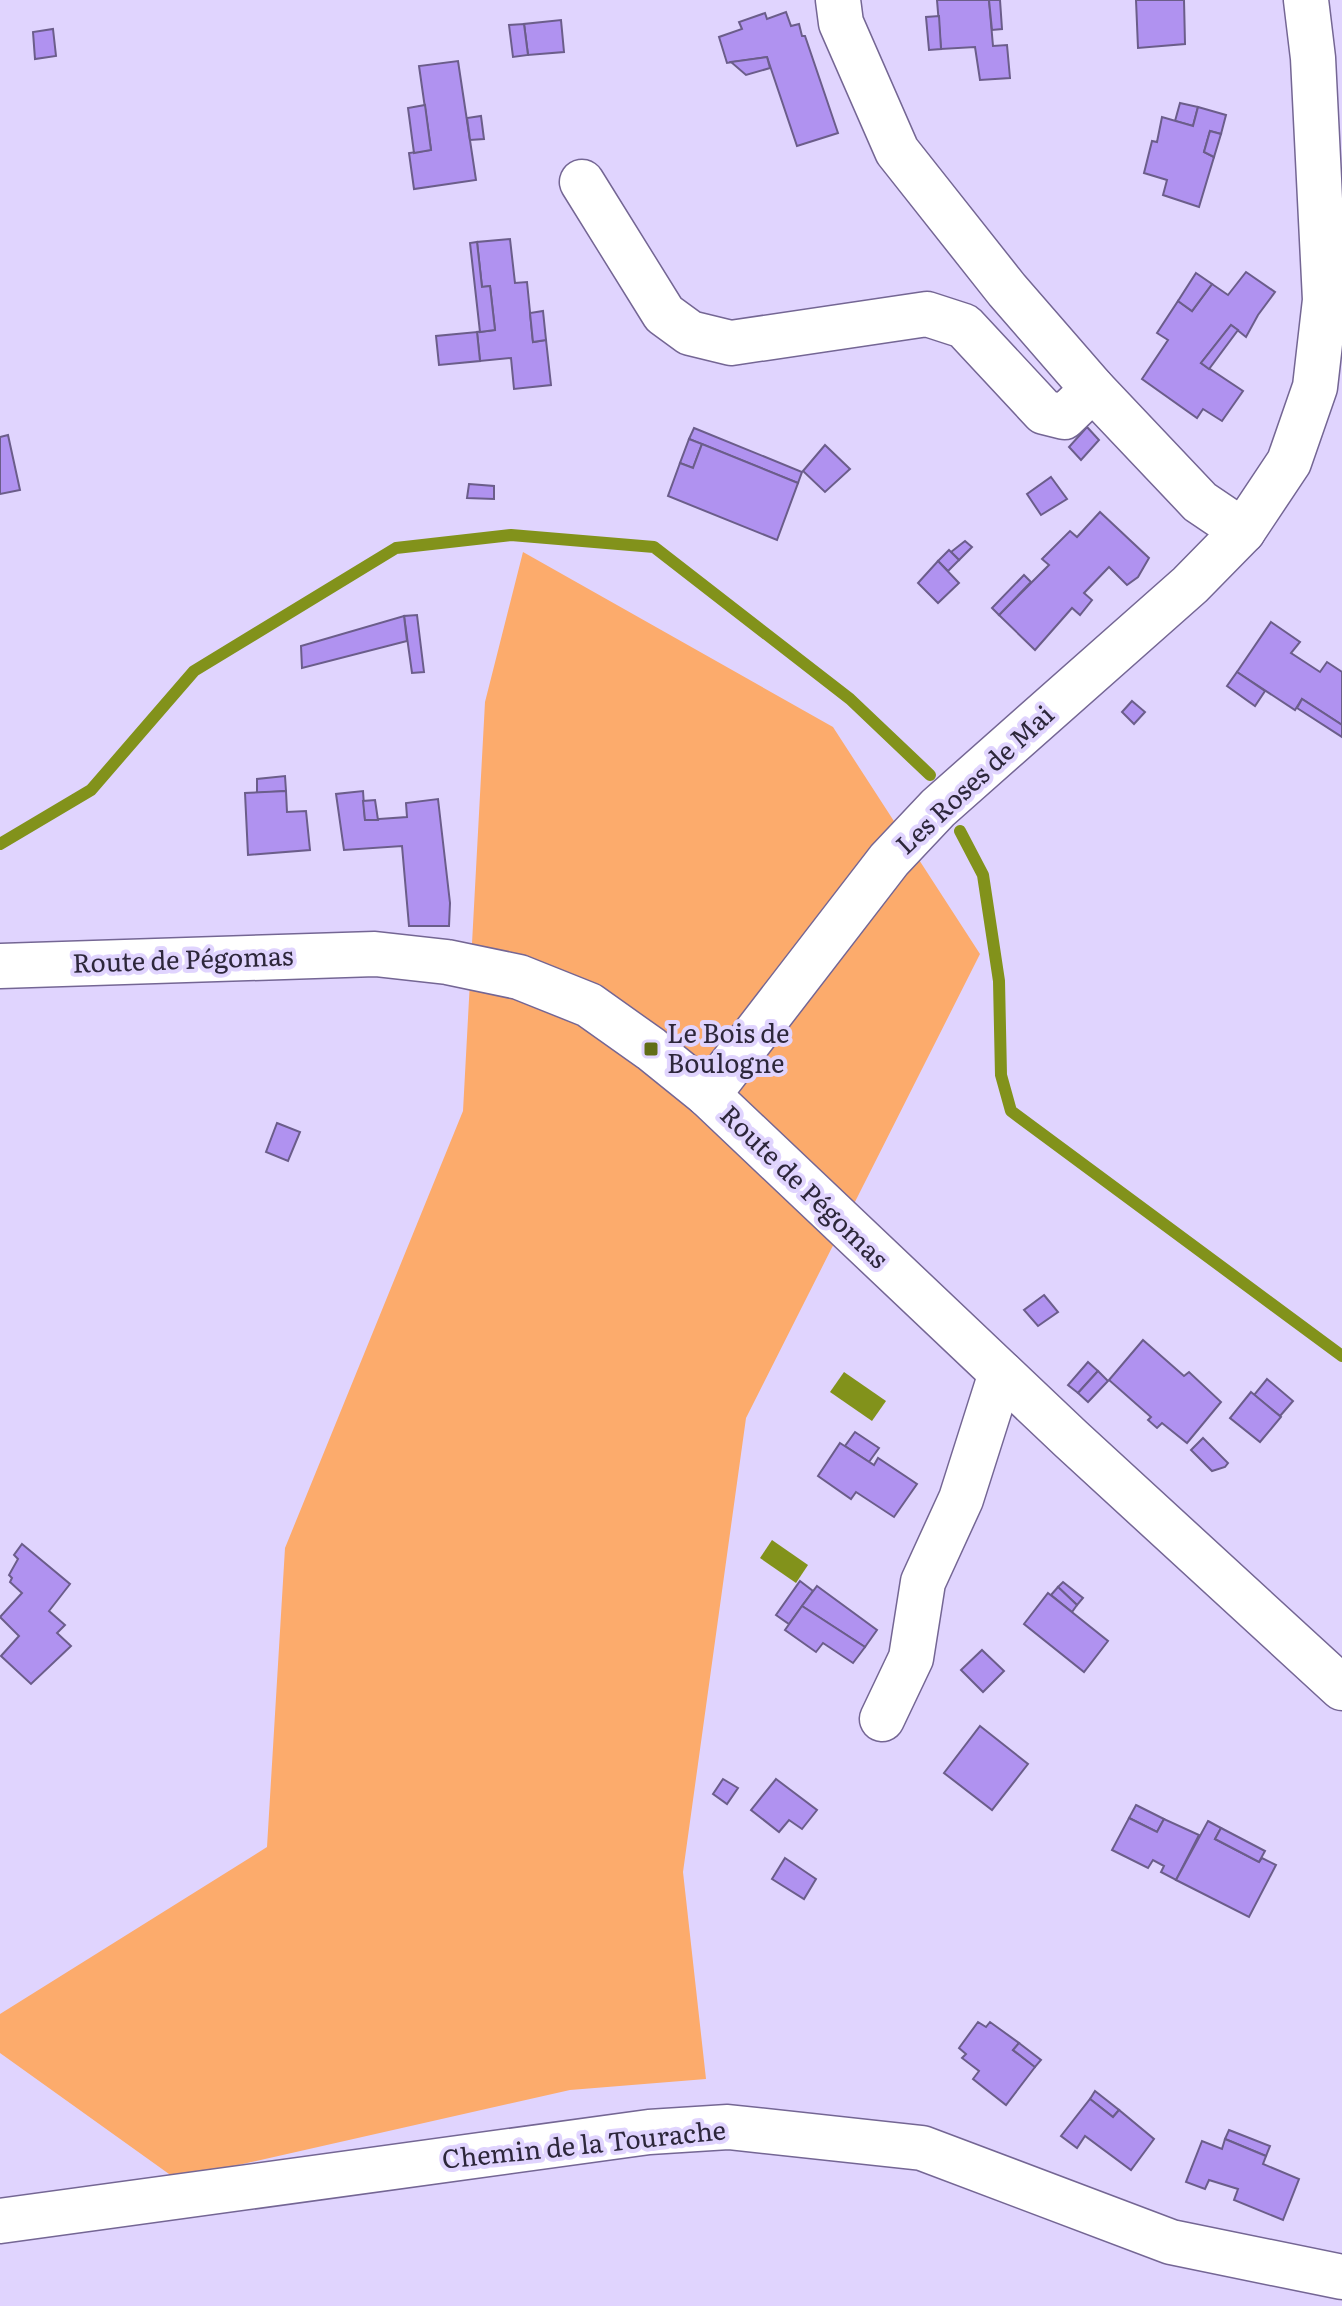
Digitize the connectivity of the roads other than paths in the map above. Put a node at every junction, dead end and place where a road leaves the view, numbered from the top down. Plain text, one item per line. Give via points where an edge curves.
1 (838, 0) edge
2 (1306, 0) edge
3 (582, 182) dead end
4 (1093, 389) junction
5 (1243, 531) junction
6 (0, 966) edge
7 (708, 1095) junction
8 (1001, 1373) junction
9 (1342, 1688) edge
10 (882, 1719) dead end
11 (0, 2221) edge
12 (1342, 2277) edge

1 - 4 street via 841,23 897,151
2 - 5 street, Les Roses de Mai via 1325,300 1315,387 1289,462
3 - 4 street via 664,314 690,333 731,343 927,314 964,326 1044,412 1064,417
4 - 5 street via 1200,502
5 - 7 street, Les Roses de Mai via 1190,585 938,808 889,860
6 - 7 street, Route de Pégomas via 375,954 447,962 519,977 589,1005
7 - 8 street, Route de Pégomas
8 - 9 street, Route de Pégomas
8 - 10 street via 961,1499 923,1582 911,1658
11 - 12 street, Chemin de la Tourache via 649,2132 728,2127 922,2148 1171,2242

